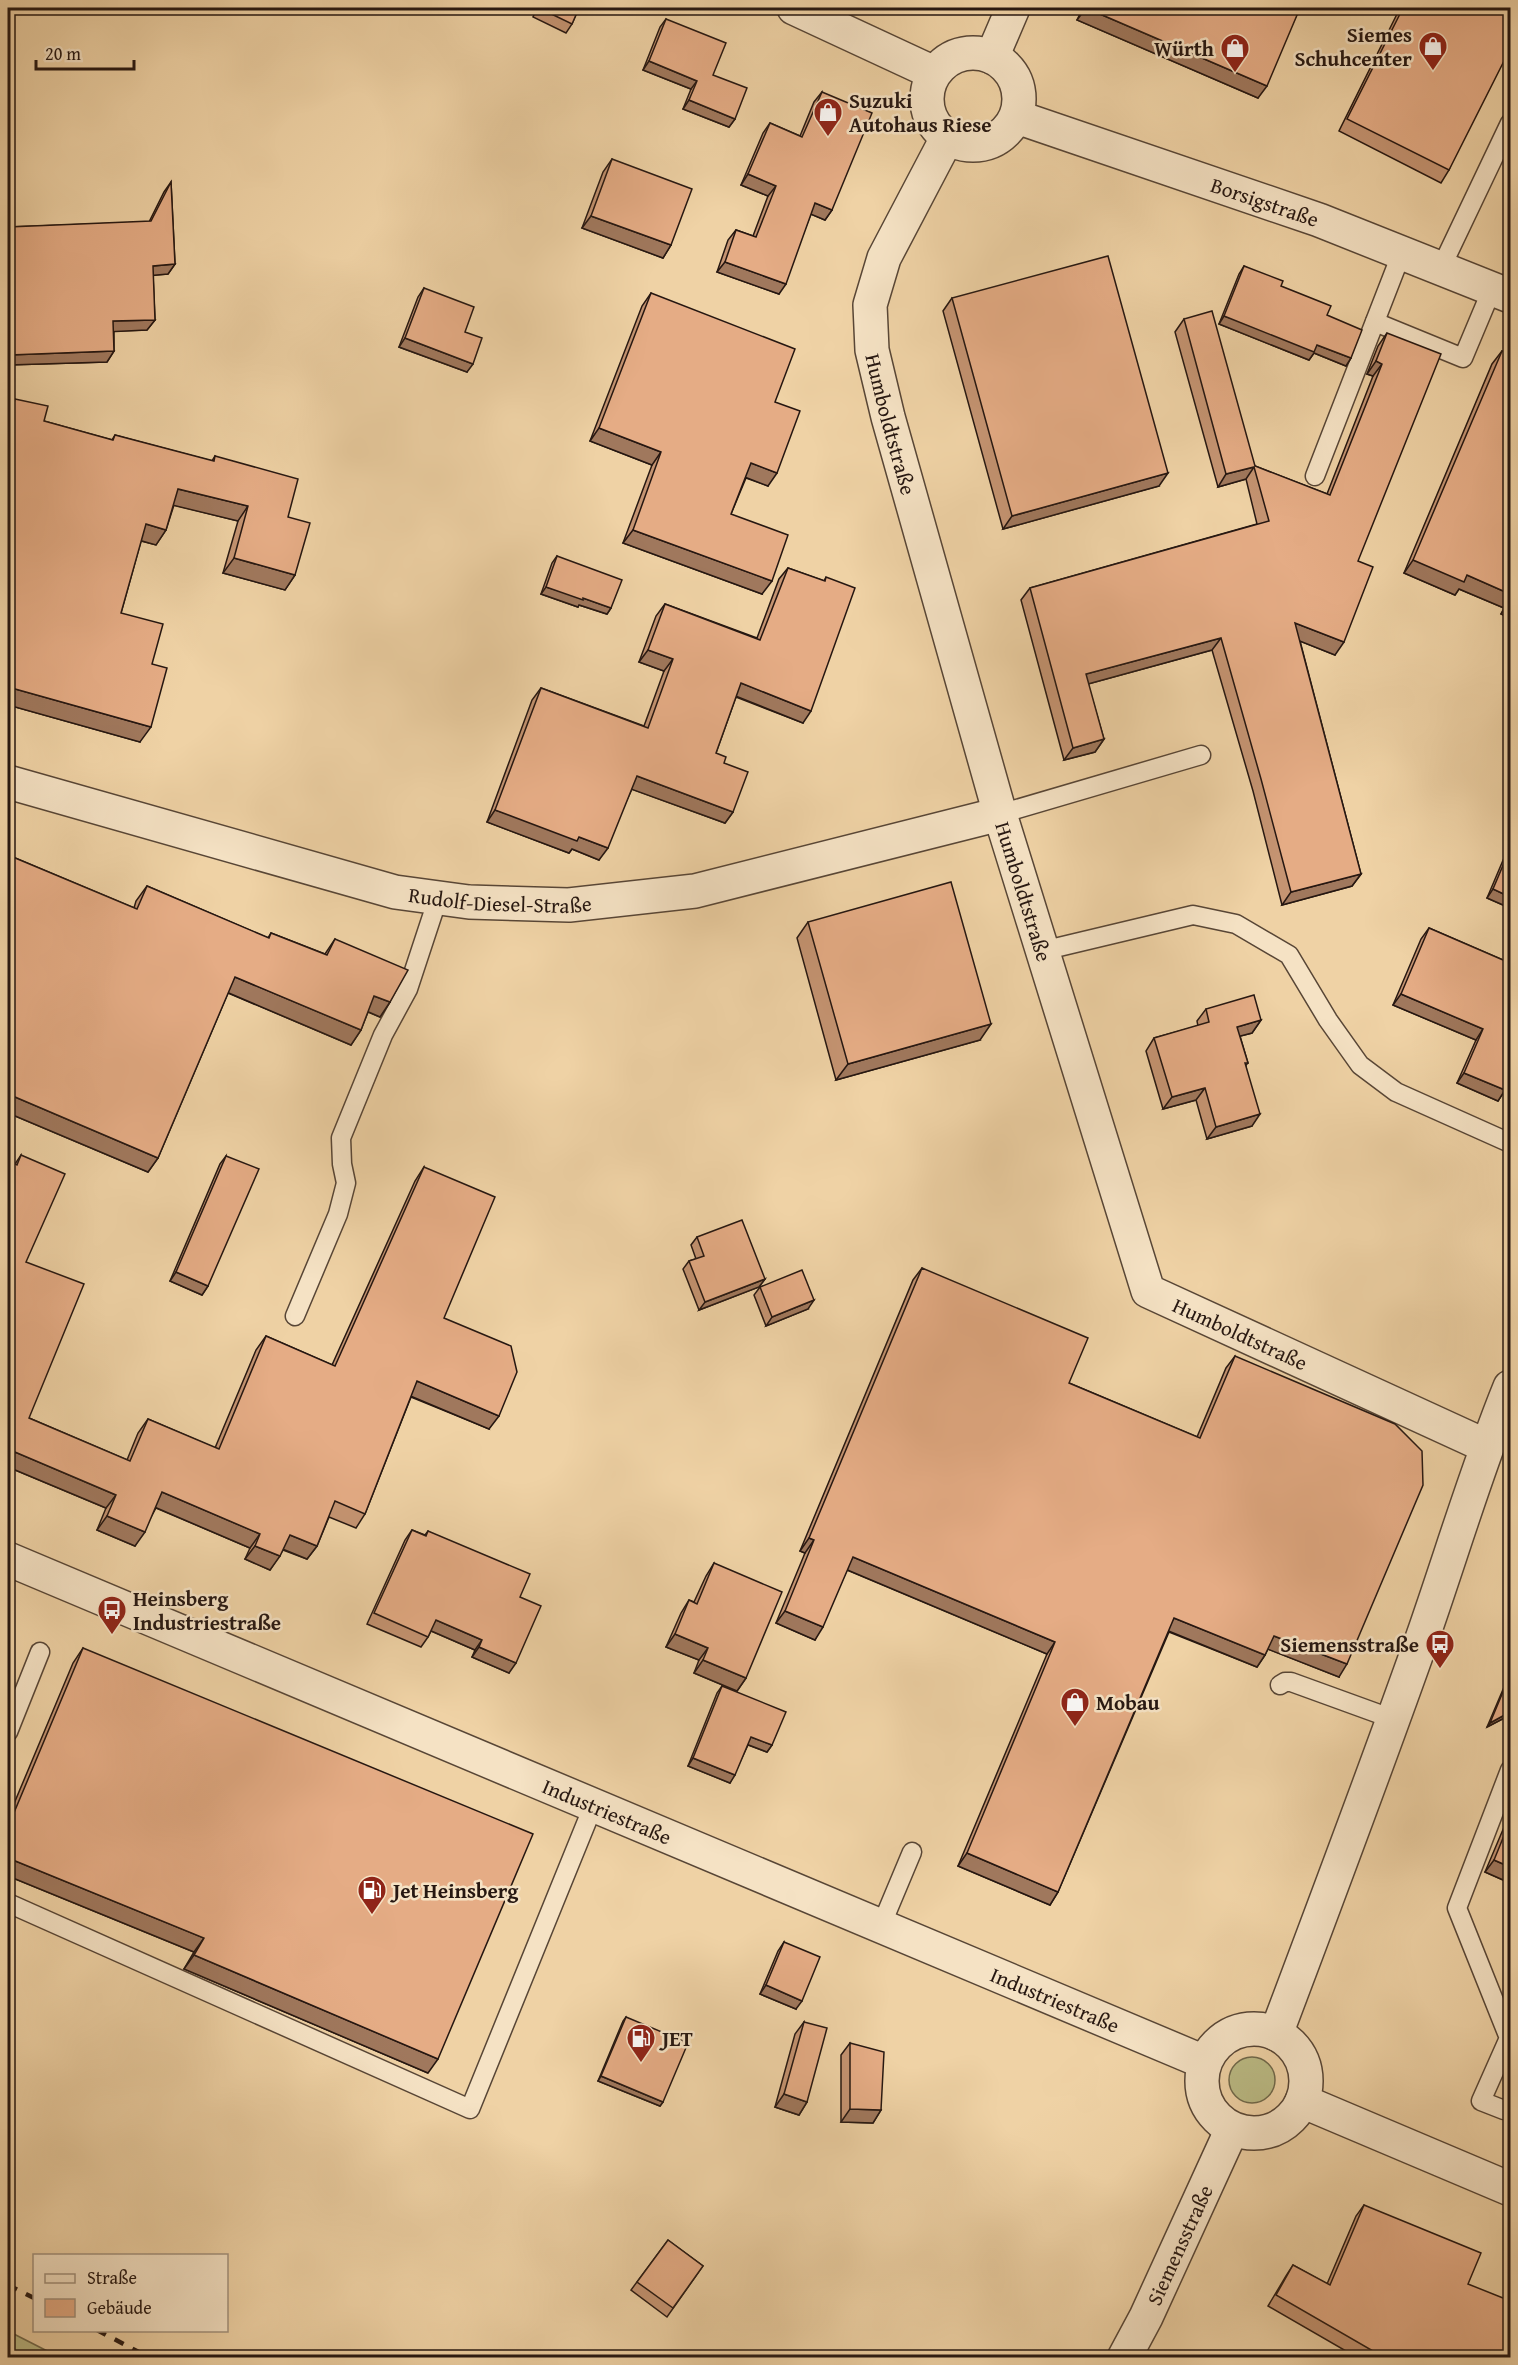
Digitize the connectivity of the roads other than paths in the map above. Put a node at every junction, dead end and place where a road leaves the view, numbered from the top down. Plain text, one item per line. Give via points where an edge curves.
1 (794, 8) edge
2 (1013, 8) edge
3 (992, 57) junction
4 (934, 73) junction
5 (1017, 117) junction
6 (1510, 123) edge
7 (948, 138) junction
8 (1402, 252) junction
9 (1441, 268) junction
10 (1501, 292) edge
11 (1375, 322) junction
12 (1315, 476) dead end
13 (1201, 755) dead end
14 (8, 783) edge
15 (1000, 814) junction
16 (438, 898) junction
17 (1042, 951) junction
18 (1510, 1143) edge
19 (295, 1316) dead end
20 (1510, 1387) edge
21 (1486, 1446) junction
22 (8, 1559) edge
23 (40, 1652) dead end
24 (1280, 1685) dead end
25 (1393, 1719) junction
26 (8, 1732) edge
27 (1510, 1770) edge
28 (594, 1804) junction
29 (912, 1852) dead end
30 (8, 1903) edge
31 (881, 1926) junction
32 (1276, 2034) junction
33 (1204, 2062) junction
34 (1302, 2101) junction
35 (1504, 2110) dead end
36 (1232, 2129) junction
37 (1510, 2189) edge
38 (1124, 2358) edge

1 - 4 street
2 - 3 street
3 - 4 street via 976,52 960,54 945,61
3 - 5 street via 1004,64 1019,88
4 - 7 street via 926,101 929,116 936,129
5 - 7 street via 999,138 987,144 974,146
5 - 8 street, Borsigstraße
6 - 9 lane
7 - 15 street, Humboldtstraße via 884,258 870,305 872,350
8 - 9 street, Borsigstraße
8 - 11 lane
9 - 10 street, Borsigstraße
10 - 11 lane via 1463,358
11 - 12 lane
13 - 15 lane
14 - 16 street, Rudolf-Diesel-Straße via 395,892
15 - 16 street, Rudolf-Diesel-Straße via 695,891 569,905
15 - 17 street, Humboldtstraße
16 - 19 lane via 408,989 383,1035 341,1138 346,1183 338,1214
17 - 18 lane via 1193,915 1236,924 1289,955 1360,1065 1396,1092
17 - 21 street, Humboldtstraße via 1148,1291
20 - 21 street
21 - 25 street
22 - 28 street, Industriestraße
23 - 26 lane
24 - 25 lane via 1291,1682
25 - 32 street
27 - 35 lane via 1456,1908 1509,2038 1481,2101
28 - 30 lane via 470,2109
28 - 31 street, Industriestraße
29 - 31 lane
31 - 33 street, Industriestraße
32 - 33 street via 1248,2029 1221,2039
32 - 34 street via 1297,2051 1306,2076
33 - 36 street via 1201,2088 1211,2113
34 - 36 street via 1285,2124 1259,2134
34 - 37 street
36 - 38 street, Siemensstraße

